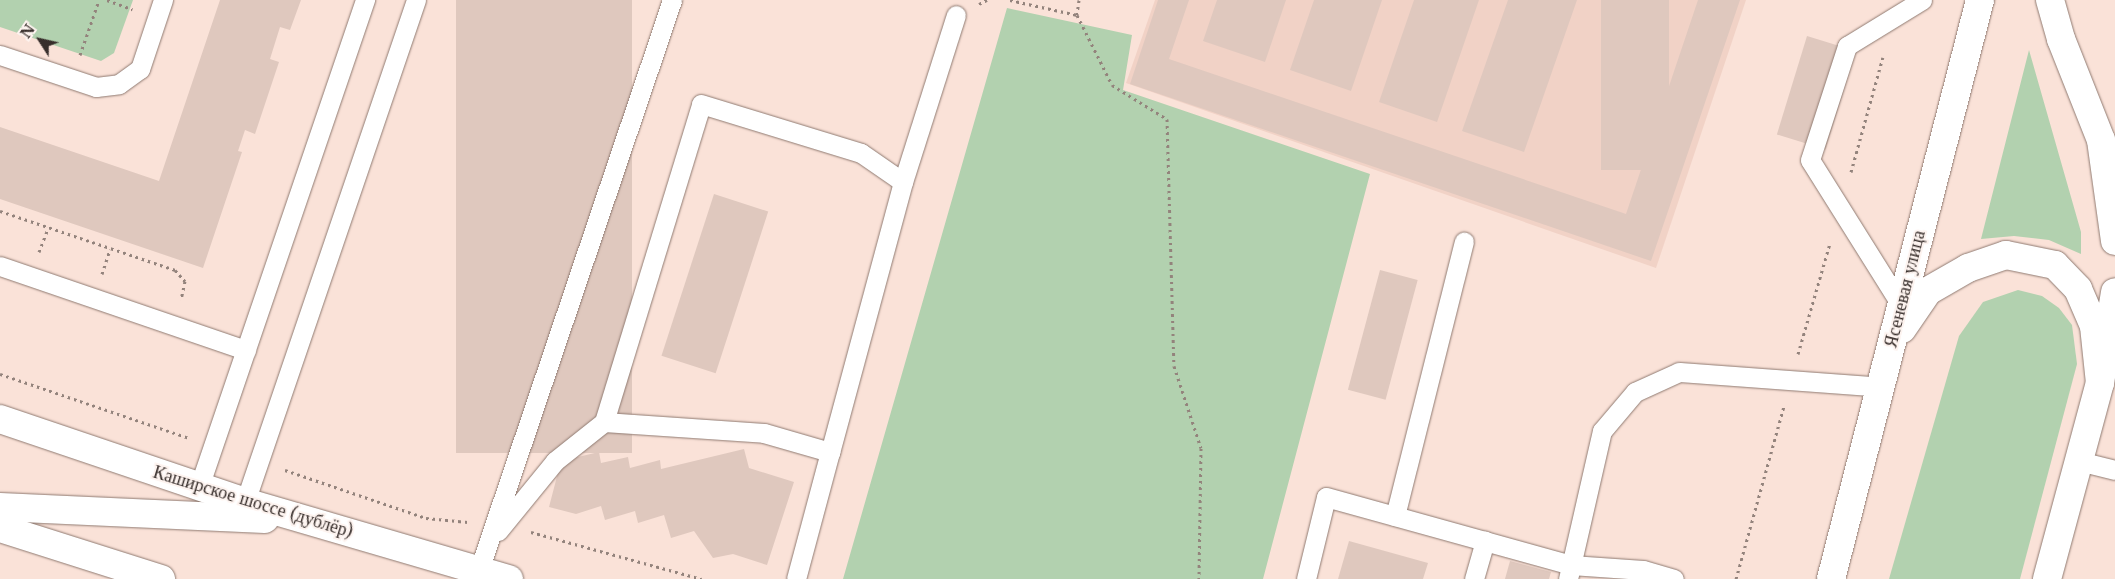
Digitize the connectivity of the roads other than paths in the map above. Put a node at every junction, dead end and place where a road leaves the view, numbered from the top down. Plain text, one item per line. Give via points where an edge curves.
1 (163, 0) edge
2 (365, 0) edge
3 (416, 0) edge
4 (672, 0) edge
5 (1922, 0) edge
6 (1980, 0) edge
7 (2050, 0) edge
8 (956, 15) dead end
9 (0, 55) edge
10 (903, 182) junction
11 (2115, 241) edge
12 (1464, 242) dead end
13 (0, 266) edge
14 (2115, 292) edge
15 (1901, 305) junction
16 (1891, 345) junction
17 (246, 350) junction
18 (2100, 383) junction
19 (1881, 387) junction
20 (0, 419) edge
21 (604, 422) junction
22 (830, 452) junction
23 (2079, 461) junction
24 (2115, 470) edge
25 (199, 488) junction
26 (245, 502) junction
27 (0, 507) edge
28 (1395, 516) junction
29 (309, 521) junction
30 (498, 525) junction
31 (0, 528) edge
32 (1485, 541) junction
33 (483, 558) junction
34 (1569, 572) edge
35 (161, 579) edge
36 (509, 579) edge
37 (796, 579) edge
38 (1306, 579) edge
39 (1474, 579) edge
40 (1674, 579) edge
41 (1831, 579) edge
42 (2047, 579) edge

1 - 9 lane via 140,68 119,84 96,87
2 - 17 lane
3 - 26 lane
4 - 30 lane
5 - 15 lane via 1847,46 1810,160
6 - 15 main road, Ясеневая улица
7 - 11 main road via 2061,39 2101,140
8 - 10 lane
10 - 21 lane via 861,153 701,104
10 - 22 lane
12 - 28 lane
13 - 17 lane
14 - 18 main road
15 - 16 main road, Ясеневая улица
16 - 18 main road via 1928,290 1968,268 2006,255 2055,265 2078,289 2094,326
16 - 19 main road, Ясеневая улица
17 - 25 lane
18 - 23 main road
19 - 34 lane via 1679,372 1635,392 1602,431
19 - 41 main road, Ясеневая улица
20 - 25 main road, Каширское шоссе (дублёр)
21 - 22 lane via 764,433
21 - 30 lane via 555,461
22 - 37 lane
23 - 24 lane
23 - 42 main road
25 - 26 main road, Каширское шоссе (дублёр)
26 - 29 main road, Каширское шоссе (дублёр)
27 - 29 main road
28 - 32 lane
28 - 38 lane via 1326,497
29 - 33 main road, Каширское шоссе (дублёр)
30 - 33 lane
31 - 35 main road
32 - 34 lane
32 - 39 lane
33 - 36 main road, Каширское шоссе (дублёр)
34 - 40 lane via 1643,570

